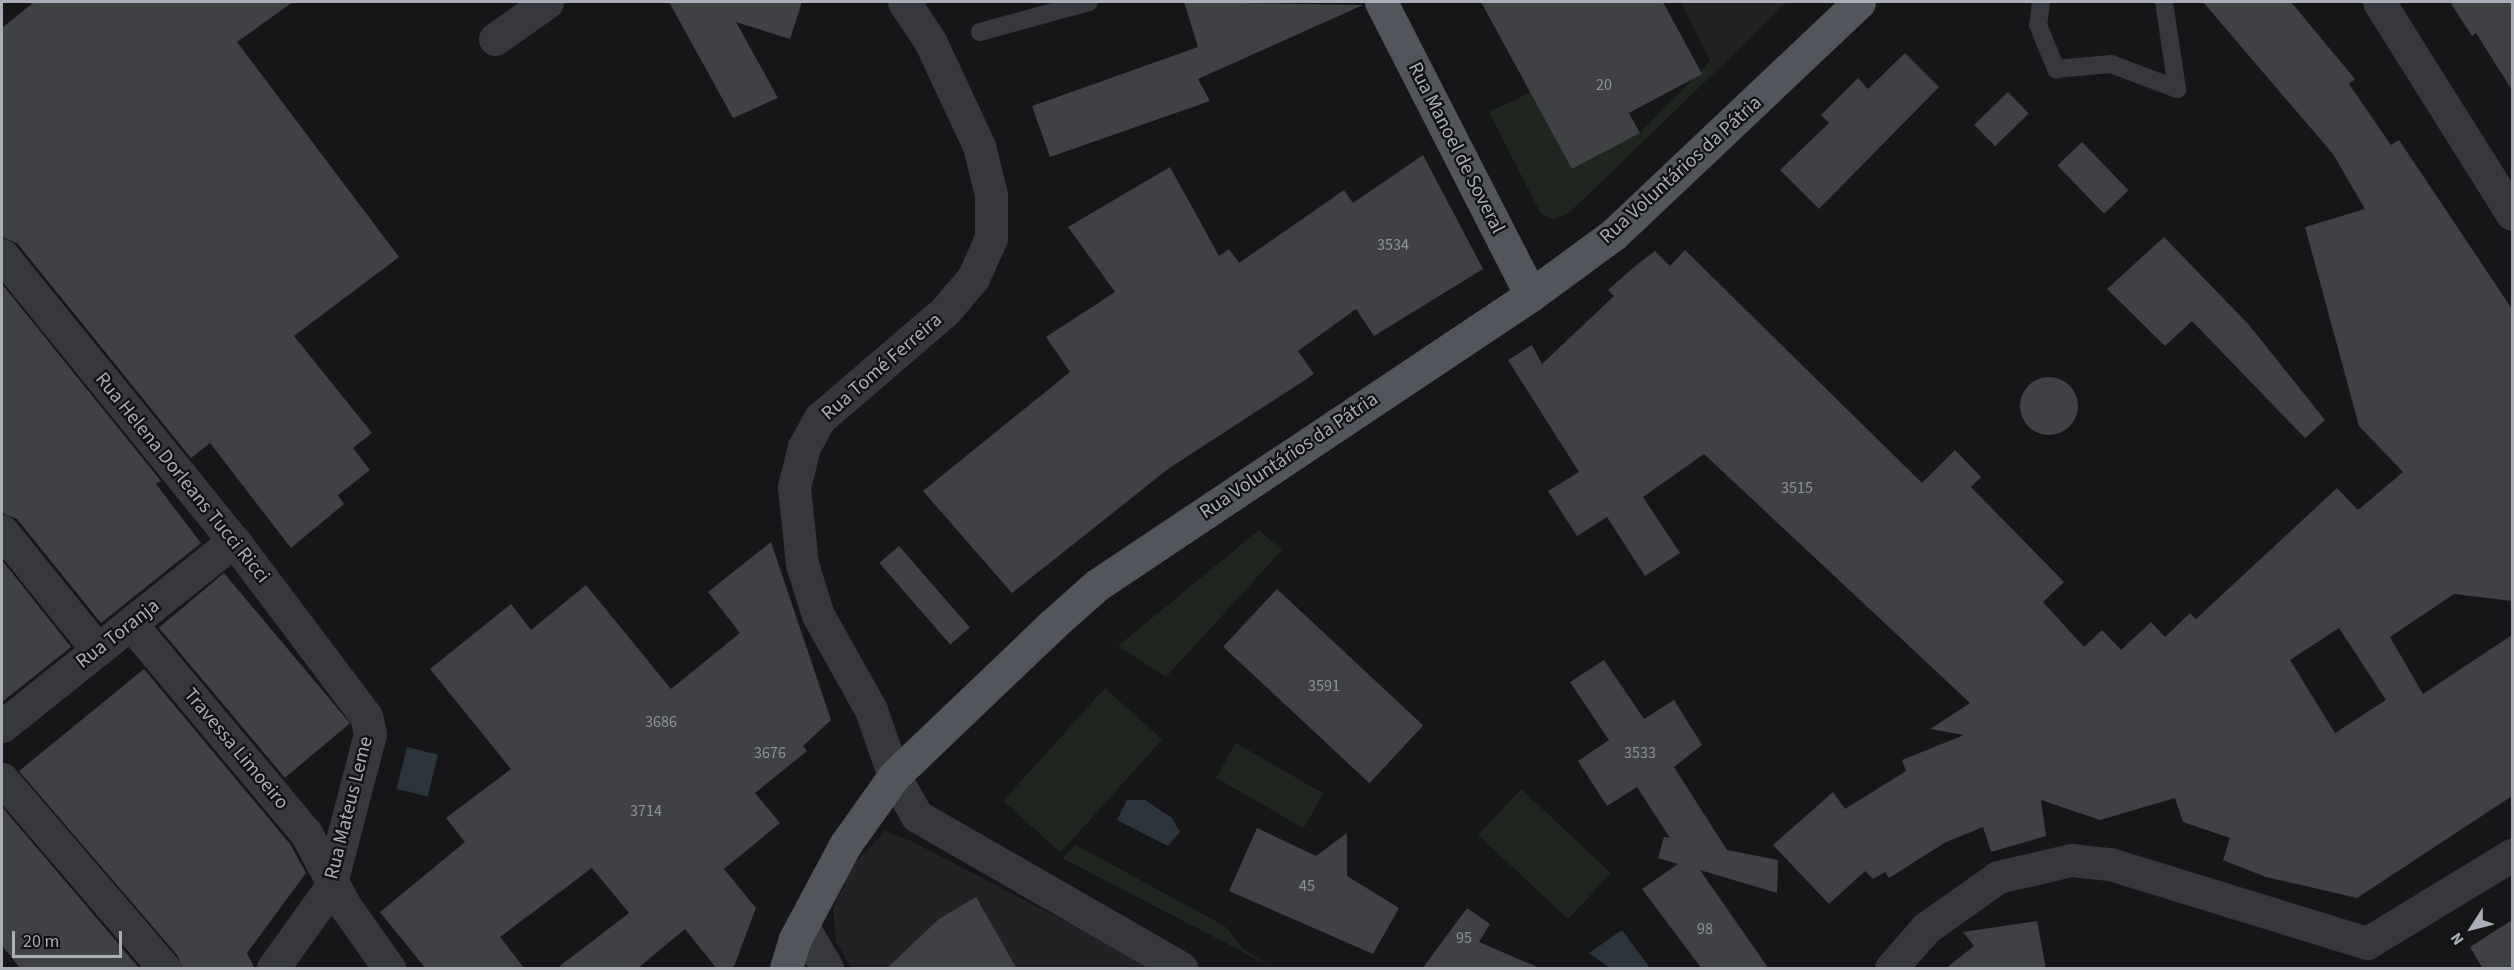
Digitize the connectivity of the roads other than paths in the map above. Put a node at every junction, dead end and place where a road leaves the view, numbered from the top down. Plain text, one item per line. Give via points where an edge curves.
1 (547, 2) edge
2 (904, 2) edge
3 (1089, 2) edge
4 (1381, 2) edge
5 (1859, 2) edge
6 (2041, 2) edge
7 (2164, 2) edge
8 (2379, 2) edge
9 (980, 32) dead end
10 (495, 39) dead end
11 (2512, 214) edge
12 (2, 255) edge
13 (1531, 295) junction
14 (2, 531) edge
15 (234, 542) junction
16 (131, 624) junction
17 (97, 649) junction
18 (359, 704) joint
19 (2, 726) edge
20 (894, 776) junction
21 (2, 779) edge
22 (2512, 855) edge
23 (333, 879) junction
24 (802, 925) junction
25 (2372, 956) edge
26 (164, 969) edge
27 (273, 969) edge
28 (388, 969) edge
29 (786, 969) edge
30 (827, 969) edge
31 (1181, 969) edge
32 (1891, 969) edge

1 - 10 street
2 - 20 street, Rua Tomé Ferreira via 930,41 979,146 991,195 991,238 973,278 945,311 820,418 804,447 794,487 800,553 818,615 872,710
3 - 9 lane
4 - 13 main road, Rua Manoel de Soveral
5 - 13 main road, Rua Voluntários da Pátria via 1660,195
6 - 7 lane via 2038,25 2056,69 2120,66 2177,89
8 - 11 street
12 - 15 street, Rua Helena Dorleans Tucci Ricci
13 - 20 main road, Rua Voluntários da Pátria via 1097,585
14 - 17 street
15 - 16 street, Rua Toranja
15 - 18 street, Rua Helena Dorleans Tucci Ricci
16 - 17 street, Rua Toranja
16 - 23 street, Travessa Limoeiro via 306,833
17 - 19 street, Rua Toranja
18 - 23 street, Rua Mateus Leme via 370,734
20 - 24 main road, Rua Voluntários da Pátria via 845,845
20 - 31 street, Rua Tomé Ferreira via 906,801 933,829
21 - 26 street
22 - 25 street
23 - 27 street, Rua Mateus Leme via 324,900
23 - 28 street, Travessa Limoeiro
24 - 29 main road, Rua Voluntários da Pátria
24 - 30 street
25 - 32 street via 2110,864 2072,860 1998,877 1926,928

